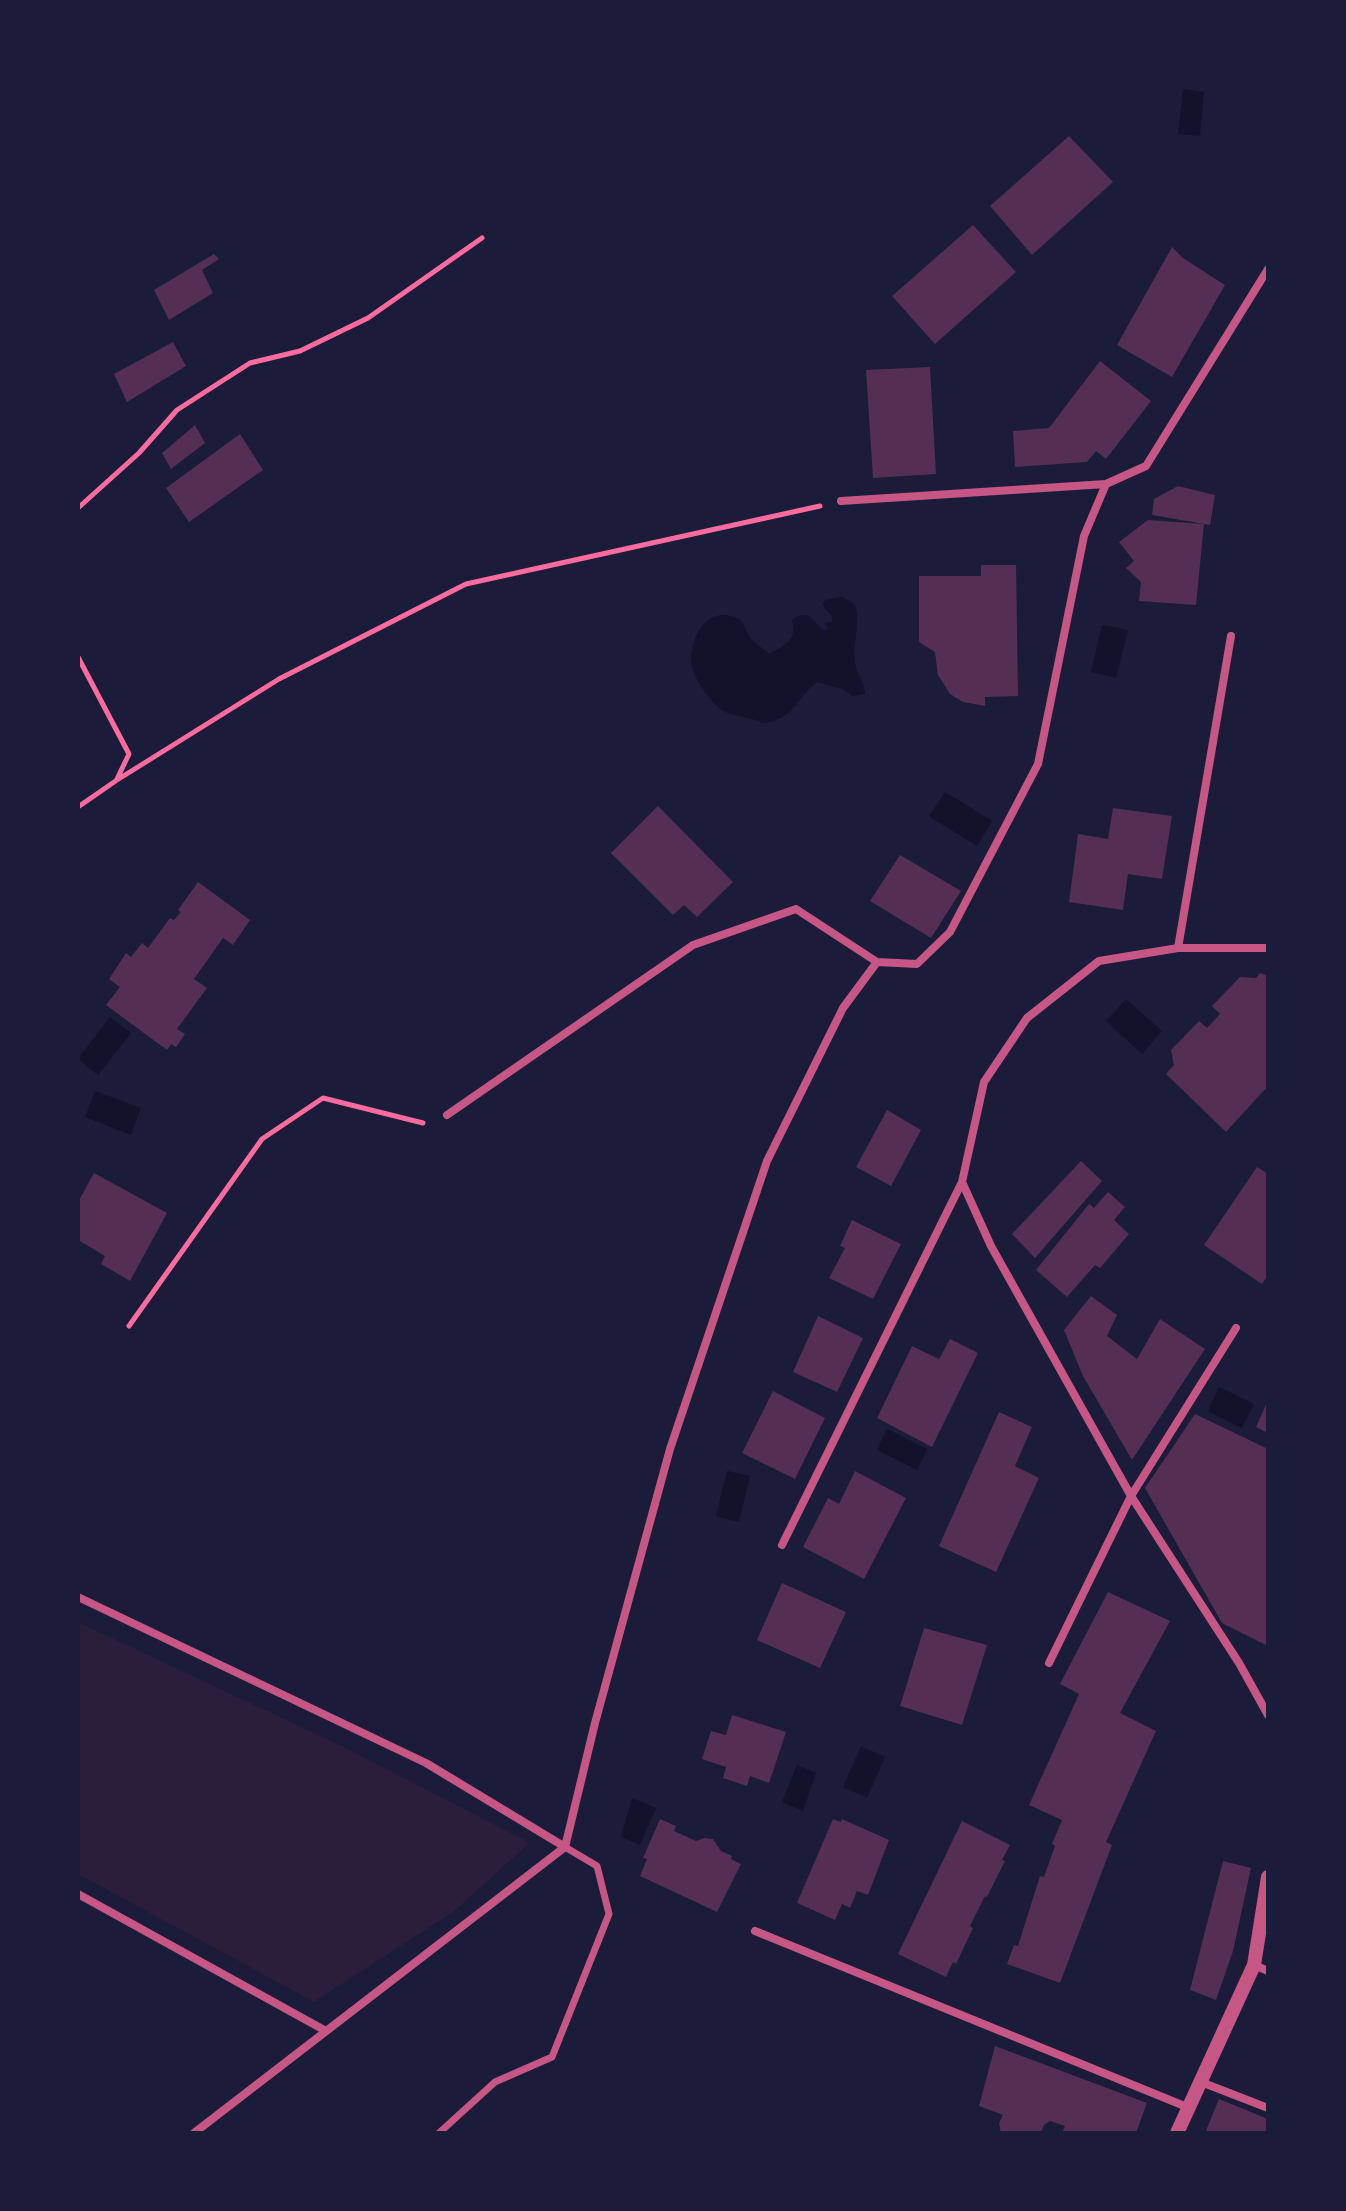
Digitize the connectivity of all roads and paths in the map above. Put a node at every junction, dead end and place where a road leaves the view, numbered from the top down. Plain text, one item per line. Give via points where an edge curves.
1 (482, 238) dead end
2 (1268, 269) edge
3 (1106, 484) junction
4 (841, 501) joint
5 (78, 508) edge
6 (1231, 636) dead end
7 (78, 657) edge
8 (117, 780) junction
9 (78, 807) edge
10 (1178, 948) junction
11 (1268, 948) edge
12 (877, 962) junction
13 (447, 1115) joint
14 (962, 1182) junction
15 (129, 1326) dead end
16 (1236, 1328) dead end
17 (1131, 1496) junction
18 (782, 1545) dead end
19 (78, 1597) edge
20 (1049, 1663) dead end
21 (1268, 1715) edge
22 (565, 1847) junction
23 (1267, 1884) edge
24 (78, 1894) edge
25 (755, 1931) dead end
26 (1254, 1965) junction
27 (1268, 1971) edge
28 (326, 2031) junction
29 (1201, 2082) junction
30 (1187, 2107) junction
31 (1268, 2108) edge
32 (194, 2133) edge
33 (439, 2133) edge
34 (1177, 2133) edge

1 - 5 path via 368,318 300,351 250,363 177,410
2 - 3 street via 1146,466
3 - 4 street
3 - 12 street via 1084,536 1038,764 950,932 917,964
4 - 8 path via 466,584 279,679
6 - 10 street
7 - 8 path via 129,754
8 - 9 path
10 - 11 street
10 - 14 street via 1099,961 1027,1018 984,1082
12 - 13 street via 796,909 708,939
12 - 22 street via 843,1008 767,1161 670,1449
13 - 15 path via 422,1124 323,1098 262,1139
14 - 17 street via 991,1246
14 - 18 street
16 - 17 street
17 - 20 street
17 - 21 street
19 - 22 street via 426,1763
22 - 28 street
22 - 33 street via 597,1866 609,1914 552,2057 495,2082
23 - 26 street
24 - 28 street
25 - 30 street
26 - 27 street
26 - 29 street
28 - 32 street
29 - 30 street
29 - 31 street
30 - 34 street

